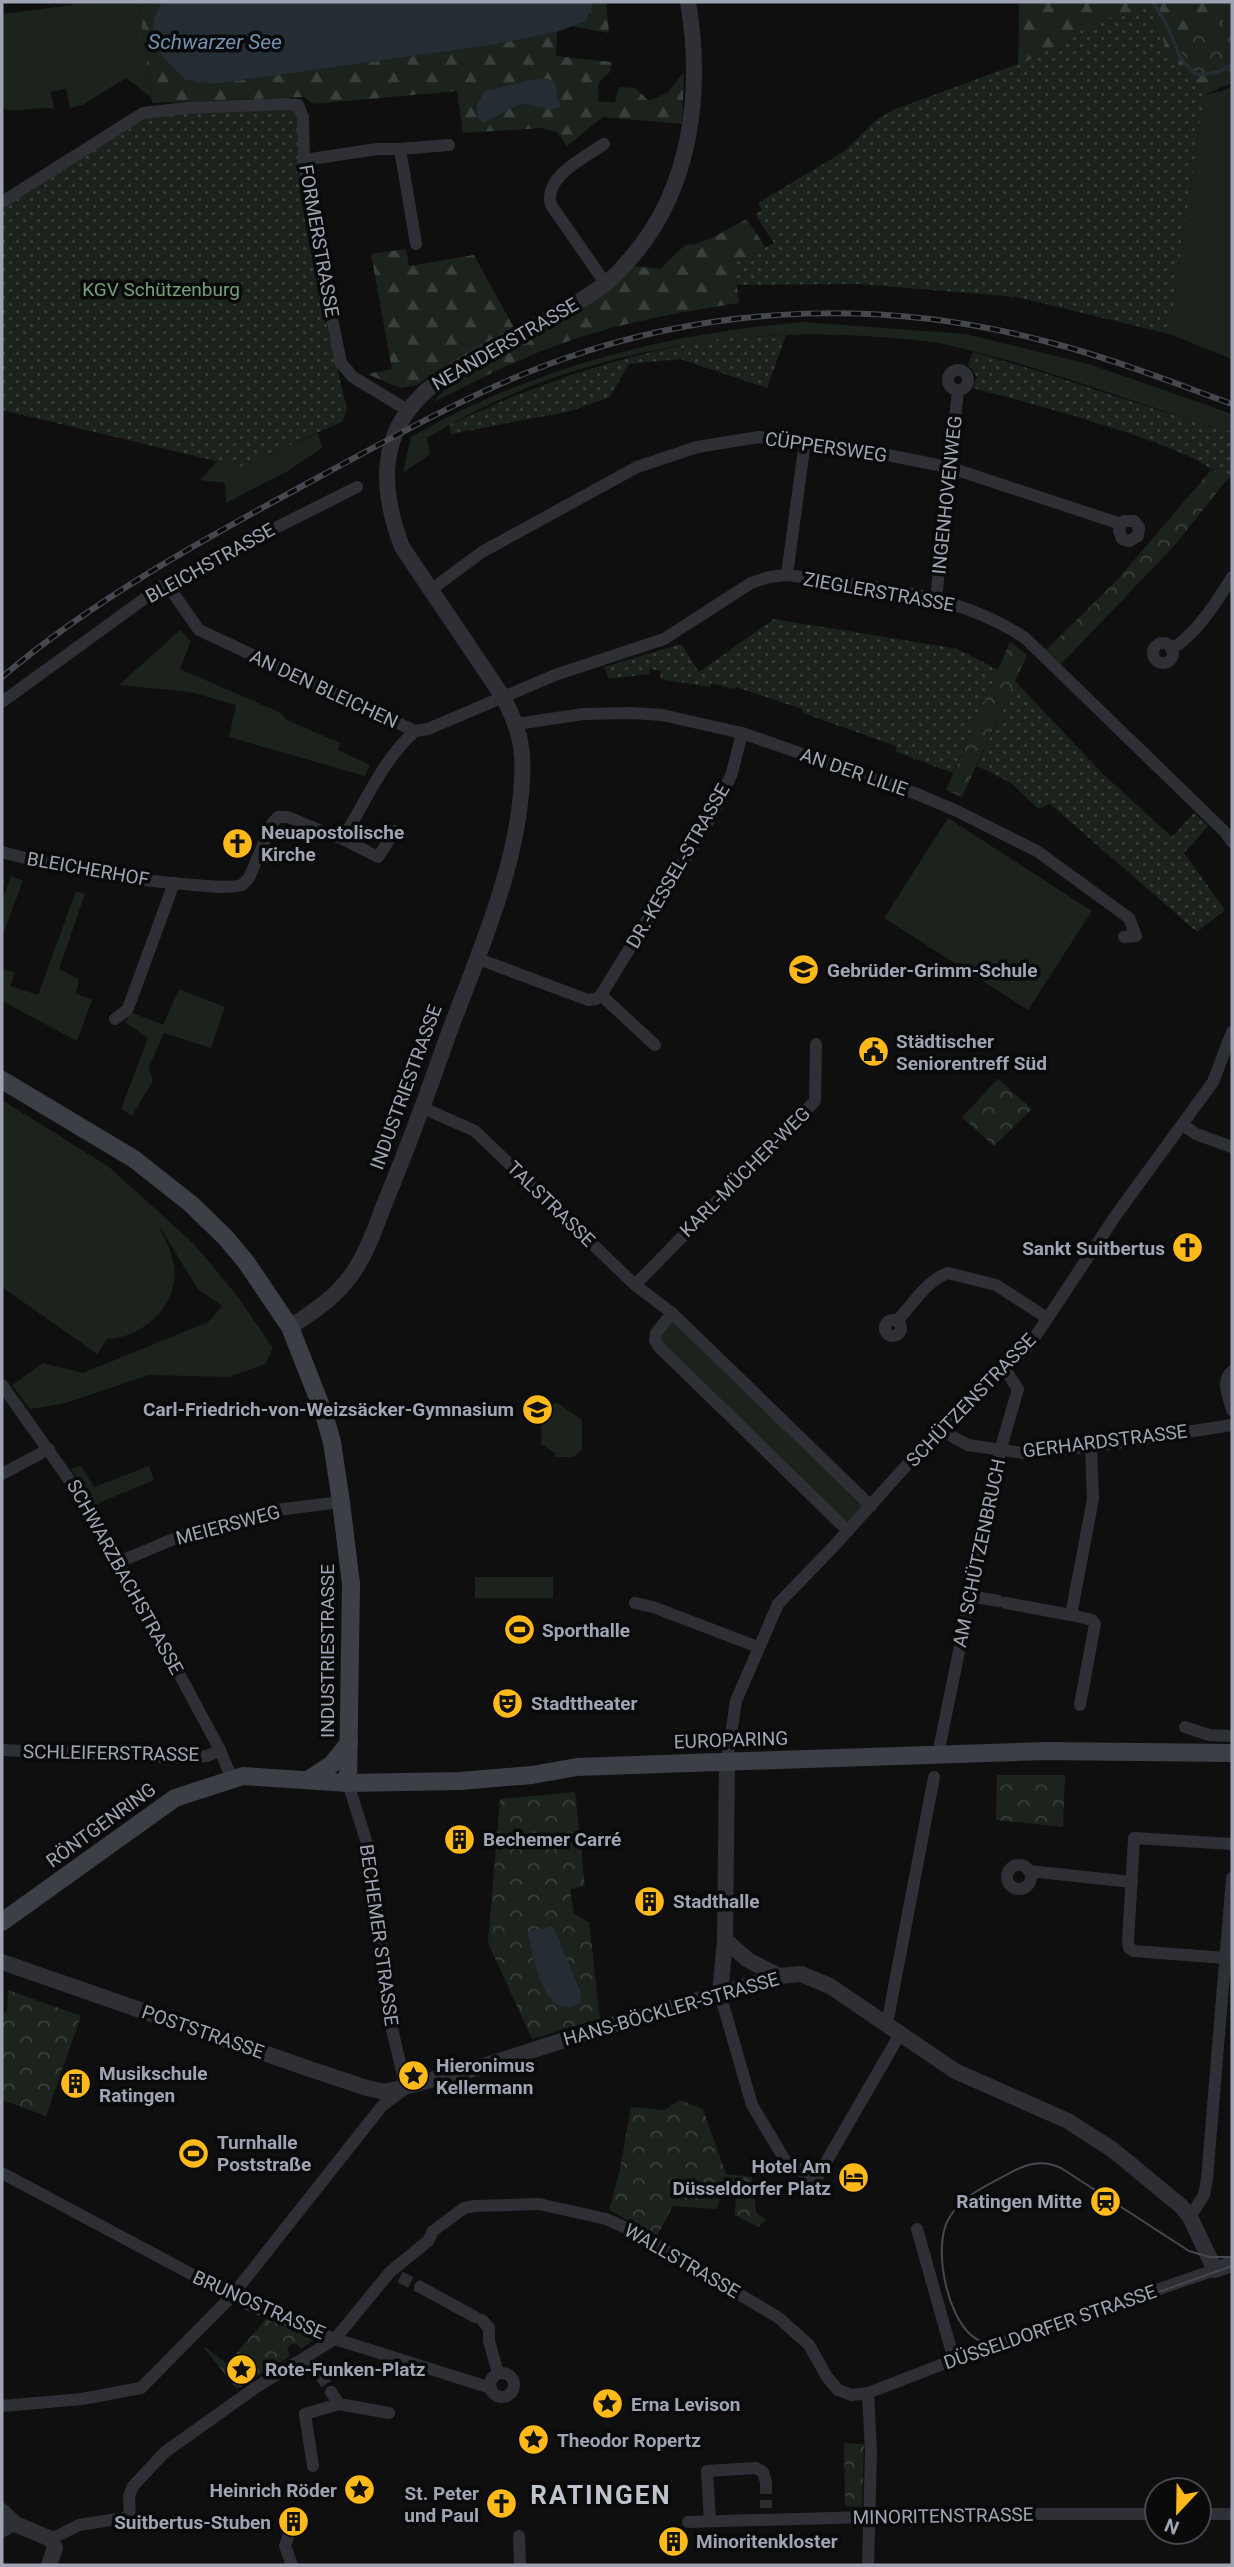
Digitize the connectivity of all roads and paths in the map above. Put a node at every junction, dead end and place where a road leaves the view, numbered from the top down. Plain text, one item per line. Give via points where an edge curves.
1 (688, 2) edge
2 (604, 144) dead end
3 (449, 145) dead end
4 (400, 149) junction
5 (304, 160) junction
6 (3, 196) edge
7 (416, 244) dead end
8 (606, 284) junction
9 (958, 390) dead end
10 (409, 411) junction
11 (805, 441) junction
12 (948, 467) junction
13 (358, 486) dead end
14 (1121, 524) dead end
15 (786, 575) junction
16 (166, 583) junction
17 (1230, 586) edge
18 (432, 589) junction
19 (936, 599) junction
20 (1171, 649) dead end
21 (503, 697) junction
22 (2, 702) edge
23 (517, 724) junction
24 (415, 731) junction
25 (742, 733) junction
26 (395, 831) dead end
27 (339, 837) junction
28 (1232, 842) edge
29 (2, 852) edge
30 (174, 883) junction
31 (1124, 937) dead end
32 (476, 958) junction
33 (601, 995) junction
34 (115, 1019) dead end
35 (1232, 1032) edge
36 (816, 1044) dead end
37 (655, 1045) dead end
38 (2, 1080) edge
39 (423, 1108) junction
40 (1183, 1125) junction
41 (1232, 1147) edge
42 (635, 1285) junction
43 (672, 1313) junction
44 (1048, 1318) junction
45 (897, 1321) dead end
46 (290, 1327) junction
47 (1004, 1368) junction
48 (1232, 1371) edge
49 (2, 1384) edge
50 (1232, 1410) edge
51 (1232, 1425) edge
52 (941, 1427) junction
53 (1091, 1447) junction
54 (49, 1449) junction
55 (1000, 1451) junction
56 (2, 1474) edge
57 (341, 1502) junction
58 (871, 1506) junction
59 (848, 1531) junction
60 (119, 1562) junction
61 (970, 1596) junction
62 (635, 1603) dead end
63 (1071, 1615) junction
64 (758, 1647) junction
65 (1080, 1705) dead end
66 (1185, 1727) dead end
67 (1232, 1736) edge
68 (349, 1743) junction
69 (940, 1744) dead end
70 (2, 1750) edge
71 (220, 1750) junction
72 (1232, 1753) edge
73 (727, 1761) junction
74 (933, 1777) dead end
75 (232, 1779) junction
76 (308, 1780) junction
77 (348, 1783) junction
78 (1232, 1844) edge
79 (1029, 1871) dead end
80 (1232, 1878) edge
81 (1132, 1882) junction
82 (2, 1922) edge
83 (725, 1940) junction
84 (1226, 1958) junction
85 (2, 1962) edge
86 (779, 1976) junction
87 (720, 1994) junction
88 (894, 2029) junction
89 (406, 2088) junction
90 (2, 2173) edge
91 (1190, 2217) junction
92 (917, 2229) dead end
93 (1232, 2264) edge
94 (1215, 2270) junction
95 (420, 2287) tunnel mouth
96 (231, 2297) junction
97 (335, 2339) junction
98 (306, 2357) junction
99 (954, 2360) junction
100 (498, 2373) junction
101 (320, 2374) tunnel mouth
102 (491, 2388) junction
103 (331, 2392) tunnel mouth
104 (868, 2393) junction
105 (339, 2404) junction
106 (2, 2406) edge
107 (389, 2413) dead end
108 (313, 2466) dead end
109 (766, 2482) dead end
110 (2, 2511) edge
111 (1143, 2514) edge
112 (1213, 2514) edge
113 (1232, 2514) edge
114 (870, 2517) junction
115 (688, 2522) dead end
116 (710, 2522) junction
117 (9, 2528) edge
118 (289, 2534) dead end
119 (519, 2536) dead end
120 (51, 2539) junction
121 (48, 2565) edge
122 (292, 2565) edge
123 (520, 2565) edge
124 (868, 2565) edge

1 - 8 street, NEANDERSTRASSE via 694,79 688,140 670,199 648,238
2 - 8 street via 556,180 549,193 551,205
3 - 4 street
4 - 5 street
4 - 7 street
5 - 6 street, FORMERSTRASSE via 303,117 298,105 159,110 143,113
5 - 10 street, FORMERSTRASSE via 341,363 354,377
8 - 10 street, NEANDERSTRASSE via 449,372
9 - 12 street, INGENHOVENWEG
10 - 18 street, INDUSTRIESTRASSE via 391,450 387,490 402,547
11 - 12 street, CÜPPERSWEG
11 - 15 street
11 - 18 street, CÜPPERSWEG via 729,440 636,467 482,552
12 - 14 street, CÜPPERSWEG
12 - 19 street, INGENHOVENWEG
13 - 16 street, BLEICHSTRASSE
15 - 19 street, ZIEGLERSTRASSE
15 - 21 street, ZIEGLERSTRASSE via 751,583 664,639
16 - 22 street, BLEICHSTRASSE
16 - 24 street, AN DEN BLEICHEN via 199,630
17 - 20 street
18 - 21 street, INDUSTRIESTRASSE
19 - 28 street, ZIEGLERSTRASSE via 992,617 1025,638
21 - 23 street, INDUSTRIESTRASSE
21 - 24 street, AN DEN BLEICHEN
23 - 25 street, AN DER LILIE via 632,713
23 - 32 street, INDUSTRIESTRASSE via 523,778 516,828
24 - 27 street via 394,752
25 - 31 street, AN DER LILIE via 943,805 1037,852 1129,918 1136,936
25 - 33 street, DR.-KESSEL-STRASSE via 732,773 715,810
26 - 27 street, BLEICHERHOF via 378,857
27 - 30 street, BLEICHERHOF via 278,817 246,883 221,887
29 - 30 street, BLEICHERHOF via 46,864
30 - 34 street, BLEICHERHOF via 127,1010
32 - 33 street via 588,1000
32 - 39 street, INDUSTRIESTRASSE
33 - 37 street
35 - 40 street, SCHÜTZENSTRASSE via 1213,1082
36 - 42 street, KARL-MÜCHER-WEG via 816,1101
38 - 46 main road via 134,1159 191,1204 246,1262
39 - 42 street, TALSTRASSE via 475,1131
39 - 46 street, INDUSTRIESTRASSE via 360,1263 323,1306
40 - 41 street
40 - 44 street, SCHÜTZENSTRASSE
42 - 43 street, TALSTRASSE
43 - 58 street, TALSTRASSE
43 - 59 street via 656,1333 658,1346
44 - 45 street via 996,1285 948,1273
44 - 47 street, SCHÜTZENSTRASSE via 1029,1346
46 - 57 main road, INDUSTRIESTRASSE via 332,1442
47 - 52 street, SCHÜTZENSTRASSE
47 - 55 street, AM SCHÜTZENBRUCH via 1018,1389
48 - 50 street via 1225,1383
49 - 54 street, SCHWARZBACHSTRASSE
51 - 53 street, GERHARDSTRASSE
52 - 55 street, GERHARDSTRASSE via 968,1445
52 - 58 street, SCHÜTZENSTRASSE
53 - 55 street, GERHARDSTRASSE
53 - 63 street via 1093,1499
54 - 56 street
54 - 60 street, SCHWARZBACHSTRASSE
55 - 61 street, AM SCHÜTZENBRUCH
57 - 60 street, MEIERSWEG via 268,1511 195,1530
57 - 68 main road, INDUSTRIESTRASSE via 351,1584
58 - 59 street, SCHÜTZENSTRASSE
59 - 64 street, SCHÜTZENSTRASSE via 778,1604
60 - 71 street, SCHWARZBACHSTRASSE
61 - 63 street
61 - 69 street, AM SCHÜTZENBRUCH
62 - 64 street
63 - 65 street via 1095,1624
64 - 73 street, SCHÜTZENSTRASSE via 736,1701
66 - 67 street
68 - 76 main road via 332,1764
68 - 77 main road, INDUSTRIESTRASSE
70 - 71 street, SCHLEIFERSTRASSE via 188,1758
71 - 75 street, SCHWARZBACHSTRASSE
72 - 73 main road, EUROPARING via 1045,1751
73 - 77 main road, EUROPARING via 577,1767 460,1781
73 - 83 street, SCHÜTZENSTRASSE
74 - 88 street
75 - 76 main road, EUROPARING
75 - 82 main road, RÖNTGENRING via 175,1798
76 - 77 main road, EUROPARING
77 - 89 street, BECHEMER STRASSE via 370,1853 391,2029
78 - 81 street via 1134,1838
79 - 81 street
80 - 84 street
81 - 84 street via 1129,1948
83 - 86 street
83 - 87 street, SCHÜTZENSTRASSE
84 - 91 street via 1207,2179 1204,2195
85 - 89 street, POSTSTRASSE via 367,2088 385,2092
86 - 87 street, HANS-BÖCKLER-STRASSE
86 - 88 street, HANS-BÖCKLER-STRASSE via 809,1976
87 - 88 street via 752,2105 785,2161 812,2178 818,2175
87 - 89 street, HANS-BÖCKLER-STRASSE
88 - 91 street, HANS-BÖCKLER-STRASSE via 956,2071 1083,2130 1160,2188
89 - 96 street via 382,2106
90 - 96 street, BRUNOSTRASSE
91 - 94 street, HANS-BÖCKLER-STRASSE
92 - 99 street
93 - 94 street, DÜSSELDORFER STRASSE
94 - 99 street, DÜSSELDORFER STRASSE
95 - 100 street via 489,2328
96 - 97 street, BRUNOSTRASSE
96 - 106 street via 141,2388
97 - 98 street, WALLSTRASSE
97 - 102 street, BRUNOSTRASSE
97 - 104 street, WALLSTRASSE via 433,2231 464,2208 539,2204 606,2219 639,2234 779,2318 809,2345 838,2390 852,2395
98 - 101 street
98 - 120 street, WALLSTRASSE via 165,2452 133,2486 130,2517 79,2525
99 - 104 street, DÜSSELDORFER STRASSE
100 - 102 street
100 - 102 street via 511,2376 512,2392 502,2397
103 - 105 street
104 - 114 street
105 - 107 street
105 - 108 street via 305,2414
109 - 116 street via 764,2472 756,2468 707,2471
110 - 117 street
111 - 114 street, MINORITENSTRASSE
112 - 113 street
114 - 116 street, MINORITENSTRASSE via 766,2514
114 - 124 street
115 - 116 street, MINORITENSTRASSE
117 - 120 street
118 - 122 street via 285,2546
119 - 123 street
120 - 121 street via 55,2548

